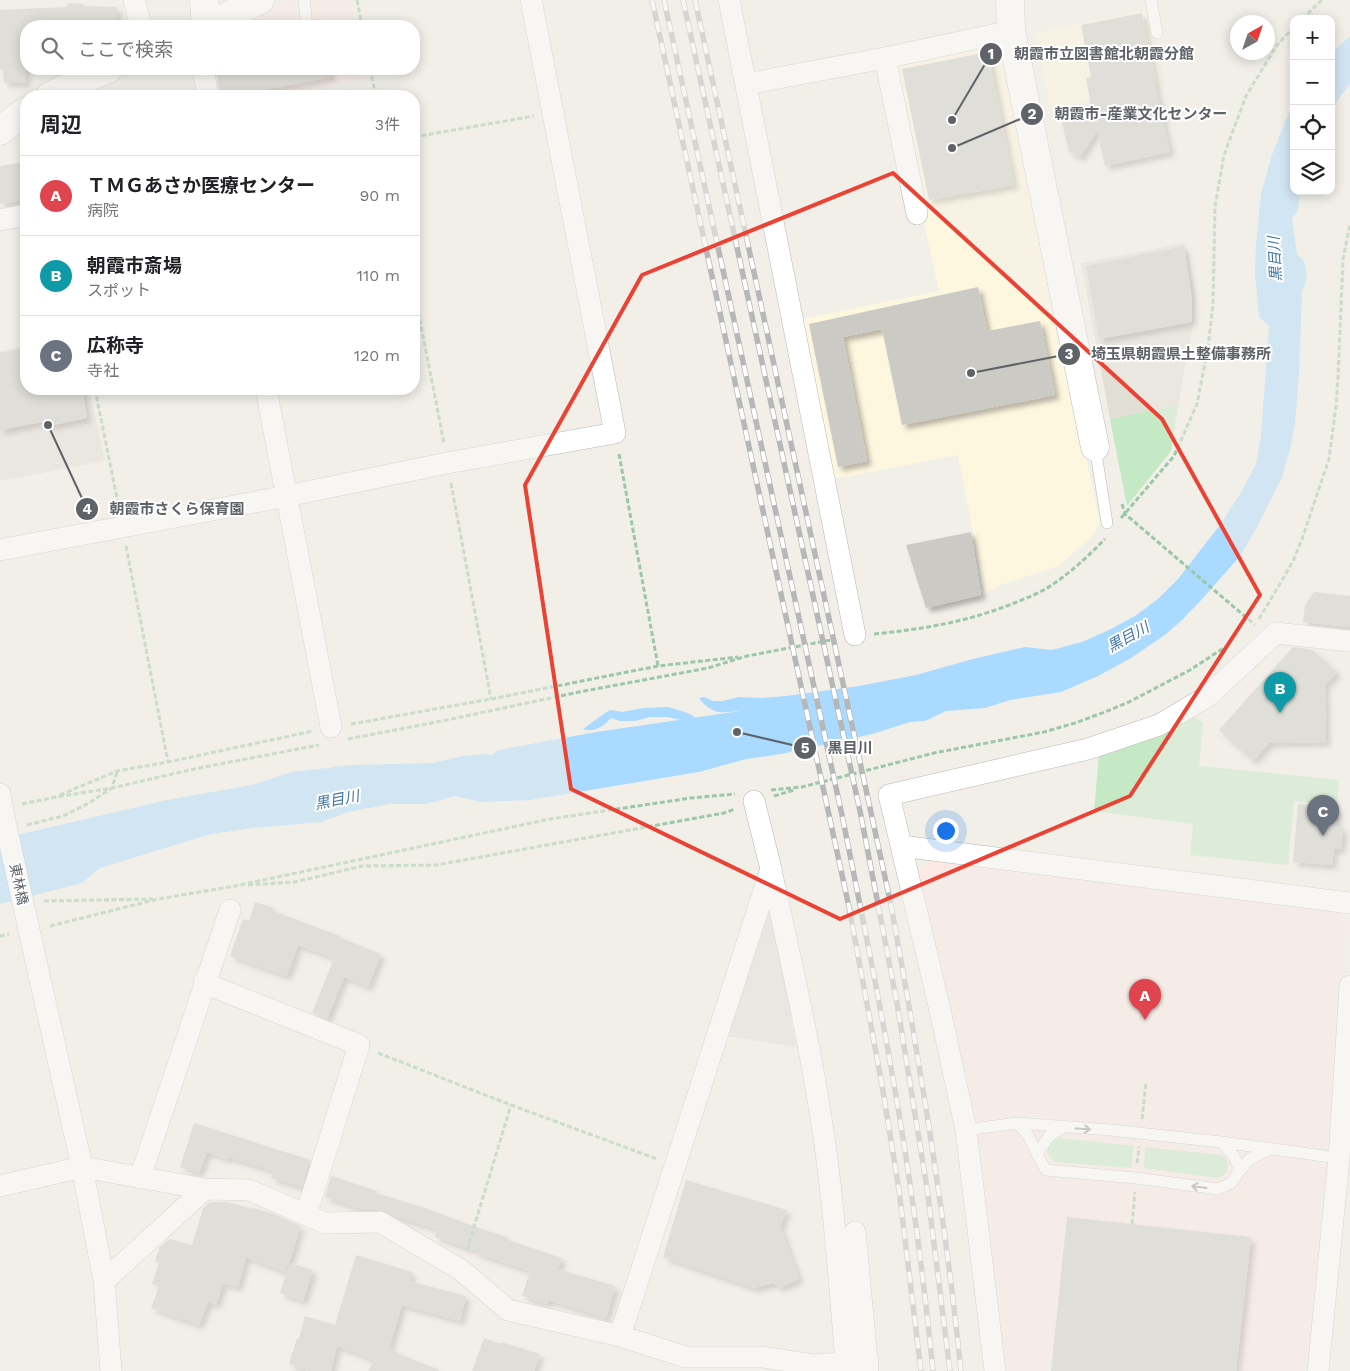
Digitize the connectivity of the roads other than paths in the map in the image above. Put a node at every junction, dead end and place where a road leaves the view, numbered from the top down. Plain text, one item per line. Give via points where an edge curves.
1 (134, 0) edge
2 (204, 0) edge
3 (260, 0) edge
4 (304, 0) edge
5 (531, 0) edge
6 (729, 0) edge
7 (1010, 0) edge
8 (1151, 0) edge
9 (139, 20) edge
10 (206, 20) edge
11 (219, 20) edge
12 (306, 20) edge
13 (1011, 31) junction
14 (1157, 33) dead end
15 (885, 58) junction
16 (94, 75) edge
17 (204, 75) edge
18 (746, 84) junction
19 (62, 90) edge
20 (207, 90) edge
21 (20, 116) edge
22 (0, 131) edge
23 (917, 214) dead end
24 (20, 216) edge
25 (0, 220) edge
26 (267, 395) edge
27 (1095, 447) joint
28 (287, 496) junction
29 (1112, 526) road end
30 (0, 550) edge
31 (856, 635) road end
32 (1350, 641) edge
33 (330, 738) road end
34 (752, 795) road end
35 (2, 806) edge
36 (901, 846) junction
37 (771, 870) junction
38 (1350, 903) edge
39 (230, 910) dead end
40 (204, 983) junction
41 (1350, 986) edge
42 (1016, 1123) junction
43 (1062, 1128) junction
44 (966, 1130) junction
45 (1220, 1142) junction
46 (1270, 1149) junction
47 (1037, 1154) junction
48 (1344, 1159) edge
49 (82, 1167) junction
50 (1240, 1170) junction
51 (140, 1178) junction
52 (0, 1186) edge
53 (205, 1189) junction
54 (306, 1215) junction
55 (855, 1232) dead end
56 (104, 1280) junction
57 (620, 1336) junction
58 (846, 1362) junction
59 (868, 1366) edge
60 (111, 1371) edge
61 (995, 1371) edge
62 (1318, 1371) edge

1 - 9 street
2 - 10 street
3 - 11 street
4 - 12 lane
5 - 28 street via 615,433
6 - 18 street
7 - 13 street
8 - 14 lane
13 - 15 street
13 - 27 street
15 - 18 street
15 - 23 street
16 - 19 street
17 - 20 street
18 - 31 street
21 - 22 street
24 - 25 street
26 - 28 street
27 - 29 lane
28 - 30 street
28 - 33 street
32 - 36 street via 1276,633 1208,696 1159,725 1088,749 889,795
34 - 37 street
35 - 49 street, 東林橋, bridge
36 - 38 street
36 - 44 street
37 - 57 street
37 - 58 street via 821,1118 831,1189
39 - 40 street
40 - 51 street
40 - 54 street via 359,1045
41 - 48 street
42 - 43 lane
42 - 44 lane
42 - 47 lane via 1028,1135
43 -> 45 lane
43 - 47 lane via 1049,1136
44 - 61 street
45 - 46 lane
45 - 50 lane via 1234,1156
46 - 48 lane
46 - 50 lane via 1250,1159
50 -> 47 lane via 1231,1183 1218,1189 1046,1170
48 - 62 street
49 - 51 street
49 - 52 street
49 - 56 street, 東林橋
51 - 53 street
53 - 54 street via 249,1190
53 - 56 street
54 - 57 street via 325,1222 380,1222 461,1270 508,1310
55 - 59 street
56 - 60 street, 東林橋
57 - 58 street via 686,1357 763,1357 814,1365
58 - 59 street

